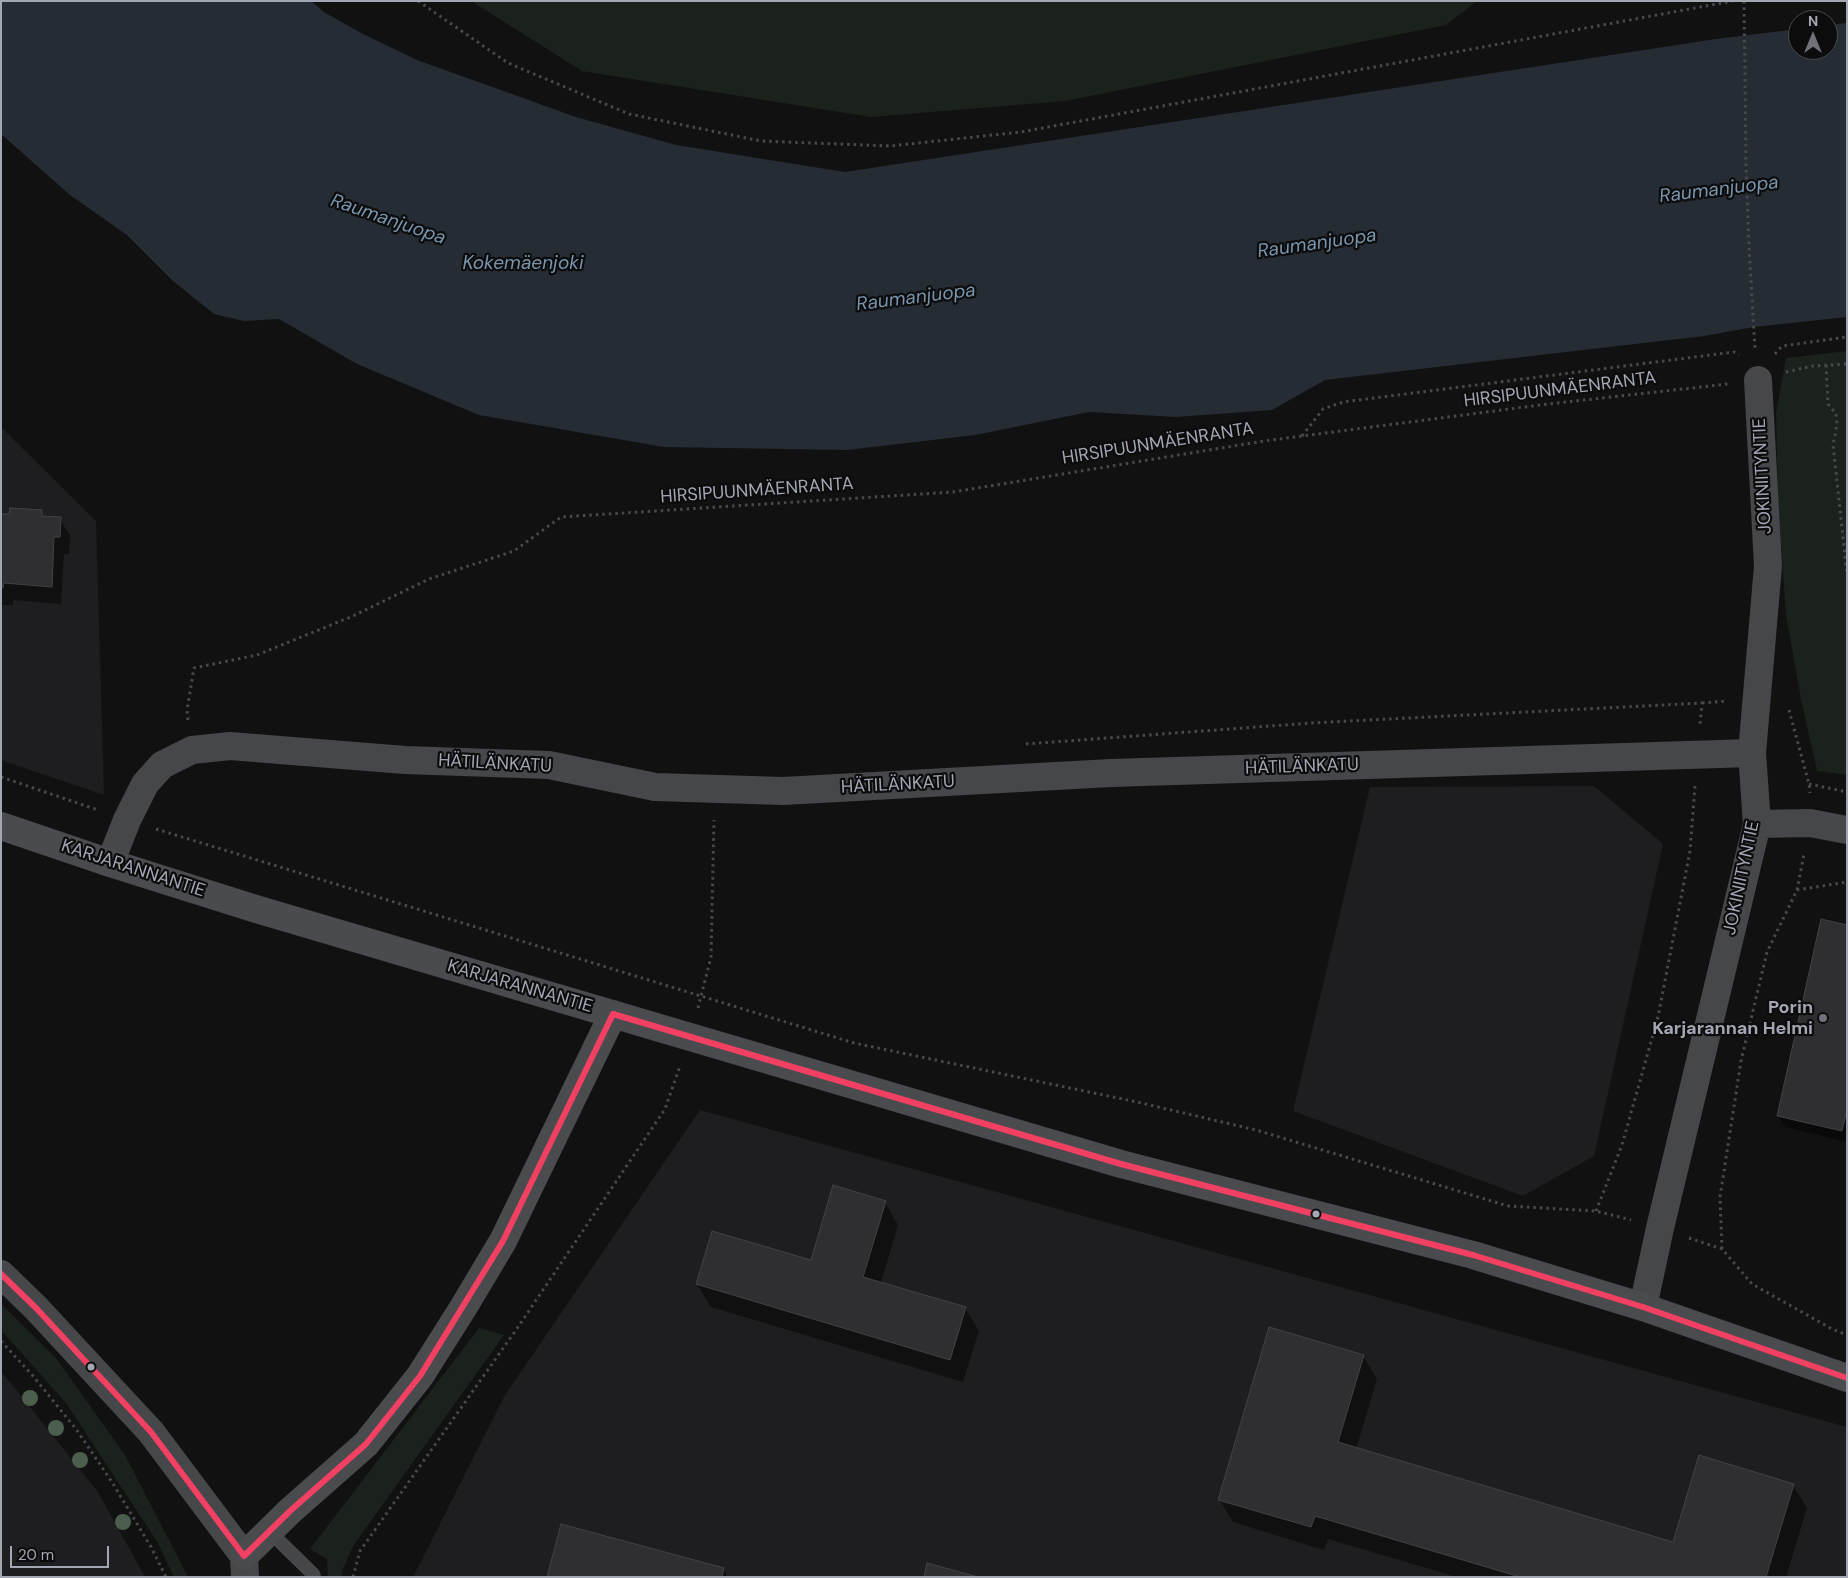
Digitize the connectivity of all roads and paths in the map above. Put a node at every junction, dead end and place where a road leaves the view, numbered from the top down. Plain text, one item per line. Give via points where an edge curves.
1 (418, 1) edge
2 (1733, 1) edge
3 (1744, 1) edge
4 (1847, 337) edge
5 (1847, 364) edge
6 (1826, 365) junction
7 (1757, 370) junction
8 (1301, 436) junction
9 (1847, 574) edge
10 (1017, 745) dead end
11 (192, 750) junction
12 (1752, 753) junction
13 (1698, 754) junction
14 (1, 777) edge
15 (1809, 784) dead end
16 (714, 788) junction
17 (1847, 791) edge
18 (127, 820) junction
19 (1756, 824) junction
20 (1, 826) edge
21 (1847, 830) edge
22 (110, 863) junction
23 (1847, 882) edge
24 (701, 997) junction
25 (614, 1014) junction
26 (691, 1037) junction
27 (1596, 1210) junction
28 (1660, 1228) junction
29 (1722, 1249) junction
30 (1, 1274) edge
31 (1644, 1307) junction
32 (1847, 1334) edge
33 (1, 1341) edge
34 (1847, 1378) edge
35 (269, 1531) junction
36 (244, 1567) edge
37 (166, 1577) edge
38 (314, 1577) edge
39 (353, 1577) edge

1 - 2 path via 508,63 628,114 761,141 890,146 1021,132
3 - 7 path via 1746,177
4 - 7 path via 1782,346
5 - 6 path
6 - 7 path
6 - 9 path via 1828,404 1836,414 1833,444
7 - 8 path, HIRSIPUUNMÄENRANTA via 1548,404
7 - 8 path via 1734,352 1343,402 1323,409
7 - 12 street, JOKINIITYNTIE via 1768,566
8 - 11 path, HIRSIPUUNMÄENRANTA via 953,492 561,517 514,551 429,579 353,616 257,654 194,668 186,710
10 - 13 path via 1321,722 1702,703
11 - 16 street, HÄTILÄNKATU via 230,746 405,760 549,765 655,787
11 - 18 street, HÄTILÄNKATU via 162,764 144,784
12 - 13 street, HÄTILÄNKATU
12 - 19 street, JOKINIITYNTIE
13 - 16 street, HÄTILÄNKATU via 1111,773 782,791
13 - 27 path via 1690,851 1658,1016 1622,1145
14 - 18 path
15 - 17 path
16 - 24 path via 711,957
18 - 22 street, HÄTILÄNKATU
18 - 24 path
19 - 21 street via 1810,822
19 - 28 street, JOKINIITYNTIE
20 - 22 main road, KARJARANNANTIE
22 - 25 main road, KARJARANNANTIE
23 - 29 path via 1797,890 1767,952 1741,1061 1724,1168 1720,1197
24 - 26 path
24 - 27 path via 854,1043 1256,1130 1508,1206
25 - 26 main road, KARJARANNANTIE
25 - 35 main road via 503,1241 420,1376 366,1444
26 - 31 main road, KARJARANNANTIE via 1121,1164 1473,1255
26 - 39 path via 665,1109 516,1330 360,1551
27 - 28 path
28 - 29 path
28 - 31 street, JOKINIITYNTIE
29 - 32 path via 1752,1284 1832,1329
30 - 36 street via 151,1432
31 - 34 main road, KARJARANNANTIE
33 - 37 path via 76,1429 151,1546
35 - 36 main road
35 - 38 lane

